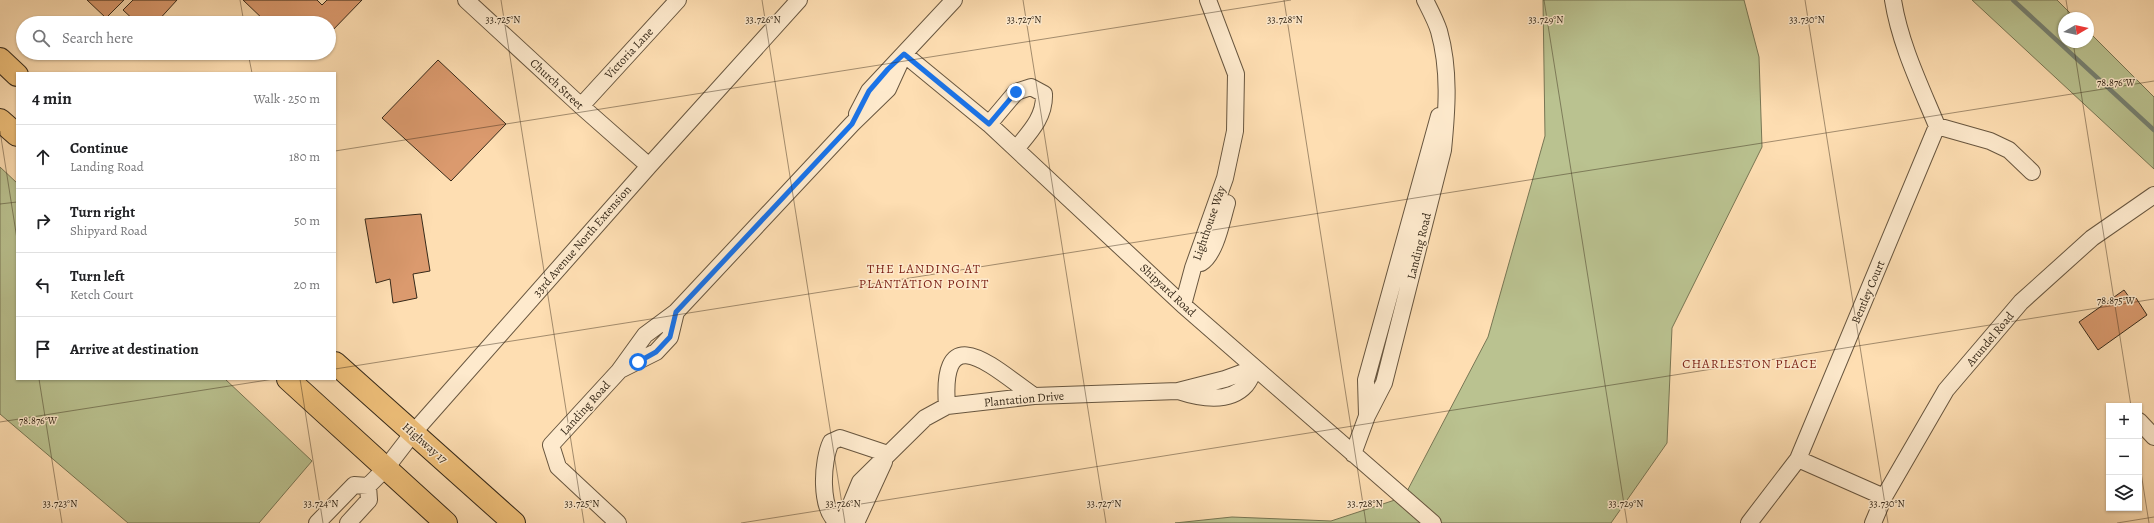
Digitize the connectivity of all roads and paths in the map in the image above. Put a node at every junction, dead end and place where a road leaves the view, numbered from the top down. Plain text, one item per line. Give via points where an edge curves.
1 (678, 0) edge
2 (799, 0) edge
3 (954, 0) edge
4 (1208, 0) edge
5 (1426, 0) edge
6 (1893, 0) edge
7 (473, 2) edge
8 (904, 54) junction
9 (0, 59) edge
10 (1446, 71) junction
11 (16, 74) edge
12 (581, 106) junction
13 (0, 120) edge
14 (989, 124) junction
15 (1937, 126) junction
16 (16, 134) edge
17 (1016, 149) junction
18 (649, 166) junction
19 (2032, 172) dead end
20 (2153, 197) edge
21 (1394, 277) junction
22 (1410, 282) junction
23 (1184, 305) junction
24 (336, 364) edge
25 (1255, 368) junction
26 (289, 380) edge
27 (1034, 396) junction
28 (947, 406) junction
29 (1367, 416) junction
30 (2142, 424) edge
31 (413, 433) junction
32 (2154, 436) edge
33 (888, 454) junction
34 (1353, 454) junction
35 (1798, 459) junction
36 (386, 468) junction
37 (368, 486) junction
38 (1884, 497) junction
39 (317, 523) edge
40 (348, 523) edge
41 (446, 523) edge
42 (514, 523) edge
43 (618, 523) edge
44 (838, 523) edge
45 (843, 523) edge
46 (856, 523) edge
47 (1433, 523) edge
48 (1749, 523) edge
49 (1873, 523) edge

1 - 12 street, Victoria Lane
2 - 18 street, 33rd Avenue North Extension
3 - 8 street, Landing Road
4 - 23 street, Lighthouse Way via 1236,74 1235,131 1225,178 1193,268
5 - 10 street, Landing Road via 1439,30
6 - 15 street via 1896,20 1913,70
7 - 12 street, Church Street
8 - 14 street, Shipyard Road
8 - 43 street, Landing Road via 869,91 852,124 676,312 645,335 619,371 551,445 558,467
9 - 11 highway
10 - 21 street, Landing Road via 1440,112
10 - 22 street, Landing Road via 1443,150
12 - 18 street, Church Street
13 - 16 highway
14 - 17 street, Shipyard Road
14 - 17 street via 1016,92 1031,87 1044,94 1045,106 1039,119
15 - 19 street via 1990,141 2009,150
15 - 35 street, Bentley Court
17 - 23 street, Shipyard Road
18 - 31 street, 33rd Avenue North Extension
20 - 38 street, Arundel Road via 2092,238 2021,302 1946,390
21 - 22 street
21 - 29 street, Landing Road via 1366,380
22 - 29 street, Landing Road via 1384,383
23 - 25 street, Shipyard Road
24 - 31 highway, Highway 17
25 - 27 street, Plantation Drive via 1178,391
25 - 34 street, Shipyard Road
26 - 36 highway
27 - 28 street, Plantation Drive
27 - 28 street via 980,358 964,354 953,360 949,368
28 - 33 street, Plantation Drive via 925,418
29 - 34 street, Landing Road
30 - 32 street
31 - 36 street, 33rd Avenue North Extension
31 - 42 highway, Highway 17
33 - 44 street via 840,438 831,442 825,454 824,484 828,508
33 - 45 street, Plantation Drive via 860,482
33 - 46 street, Plantation Drive
34 - 47 street, Shipyard Road
35 - 38 street
35 - 48 street, Bentley Court
36 - 37 street, 33rd Avenue North Extension
36 - 41 highway
37 - 39 street via 354,484
37 - 40 street via 369,500
38 - 49 street, Arundel Road

